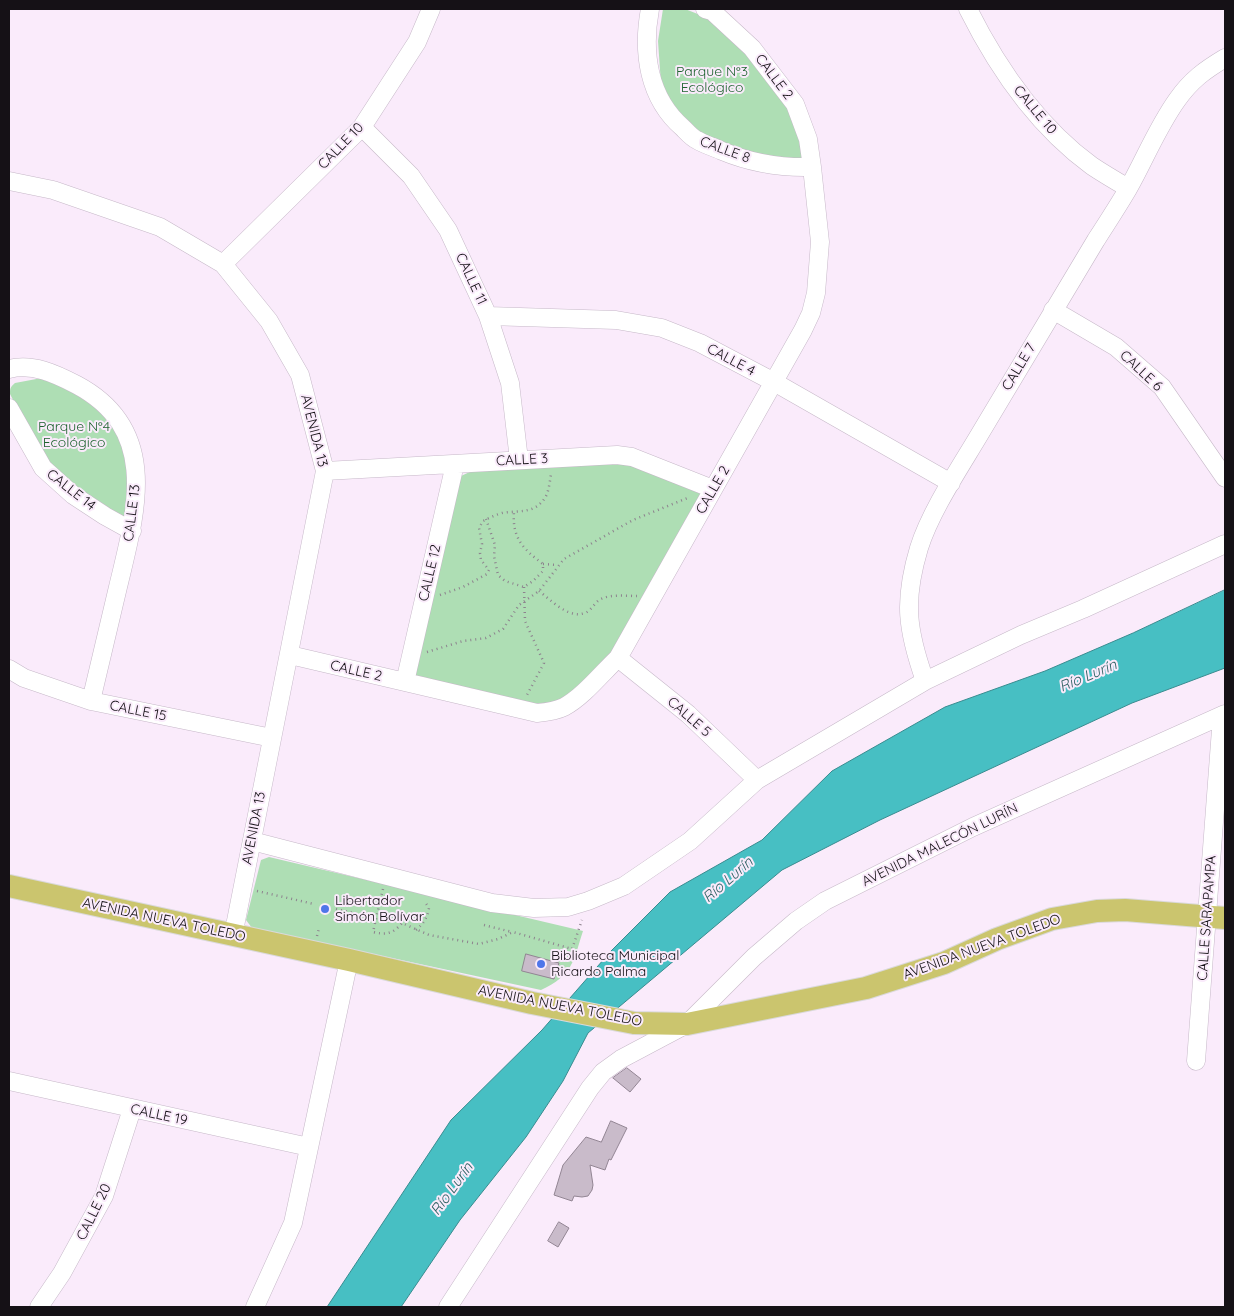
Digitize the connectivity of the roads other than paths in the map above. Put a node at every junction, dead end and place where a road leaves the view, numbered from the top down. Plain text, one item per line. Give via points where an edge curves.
1 (431, 9) edge
2 (650, 9) edge
3 (705, 9) edge
4 (968, 9) edge
5 (1225, 58) edge
6 (362, 127) junction
7 (812, 166) junction
8 (9, 181) edge
9 (1128, 188) junction
10 (223, 264) junction
11 (1054, 310) junction
12 (488, 316) junction
13 (9, 369) edge
14 (774, 382) junction
15 (9, 408) edge
16 (519, 460) junction
17 (455, 464) junction
18 (325, 471) junction
19 (1225, 478) edge
20 (951, 483) junction
21 (714, 489) junction
22 (132, 531) junction
23 (1225, 544) edge
24 (290, 655) junction
25 (618, 658) junction
26 (9, 669) edge
27 (925, 681) junction
28 (406, 682) junction
29 (92, 701) junction
30 (1224, 715) edge
31 (272, 738) junction
32 (757, 780) junction
33 (252, 840) junction
34 (9, 886) edge
35 (1216, 918) edge
36 (233, 936) junction
37 (349, 960) junction
38 (687, 1024) junction
39 (1196, 1061) dead end
40 (9, 1081) edge
41 (132, 1109) junction
42 (309, 1147) junction
43 (39, 1307) edge
44 (255, 1307) edge
45 (448, 1307) edge

1 - 6 street, CALLE 10 via 417,42
2 - 7 street, CALLE 8 via 646,29 647,61 656,92 670,118 696,140 741,158 782,166
3 - 7 street, CALLE 2 via 712,11 752,48 795,104 808,139
4 - 9 street, CALLE 10 via 1024,101 1060,139 1093,166
5 - 9 street, CALLE 7 via 1199,74 1178,99 1157,131
6 - 10 street, CALLE 10
6 - 12 street, CALLE 11 via 411,176 448,230
7 - 14 street, CALLE 2 via 820,242 816,293 803,330
8 - 10 street, AVENIDA 13 via 53,190 160,227
9 - 11 street, CALLE 7
10 - 18 street, AVENIDA 13 via 269,321 300,375
11 - 19 street, CALLE 6 via 1116,347 1162,387
11 - 20 street, CALLE 7
12 - 14 street, CALLE 4 via 616,320 662,328 700,343
12 - 16 street, CALLE 11 via 510,383
13 - 22 street, CALLE 13 via 28,367 49,372 87,390 117,417 132,447 136,477
14 - 20 street, CALLE 4
14 - 21 street, CALLE 2
15 - 22 street, CALLE 14 via 44,468 74,495
16 - 17 street, CALLE 3
16 - 21 street, CALLE 3 via 632,457
17 - 18 street, CALLE 3
17 - 28 street, CALLE 12
18 - 24 street, AVENIDA 13
20 - 27 street, CALLE 7 via 920,547 910,589 908,616 913,648
21 - 25 street, CALLE 2
22 - 29 street, CALLE 13
23 - 27 street via 1021,634
24 - 28 street, CALLE 2
24 - 31 street, AVENIDA 13
25 - 28 street, CALLE 2 via 566,706 537,713
25 - 32 street, CALLE 5 via 688,714
26 - 29 street, CALLE 15 via 24,678
27 - 32 street
29 - 31 street, CALLE 15
30 - 35 street, CALLE SARAPAMPA
30 - 38 street, AVENIDA MALECÓN LURÍN via 973,826 825,901 754,957
31 - 33 street, AVENIDA 13
32 - 33 street via 690,841 624,886 568,907 534,908 492,903
33 - 36 street, AVENIDA 13
34 - 36 main road, AVENIDA NUEVA TOLEDO
35 - 38 main road, AVENIDA NUEVA TOLEDO via 1125,910 1052,919 944,963 866,988
35 - 39 street, CALLE SARAPAMPA
36 - 37 main road, AVENIDA NUEVA TOLEDO
37 - 38 main road, AVENIDA NUEVA TOLEDO via 634,1023
37 - 42 street
38 - 45 street, AVENIDA MALECÓN LURÍN via 603,1072
40 - 41 street, CALLE 19
41 - 42 street, CALLE 19
41 - 43 street, CALLE 20 via 104,1196 62,1273
42 - 44 street via 293,1223

